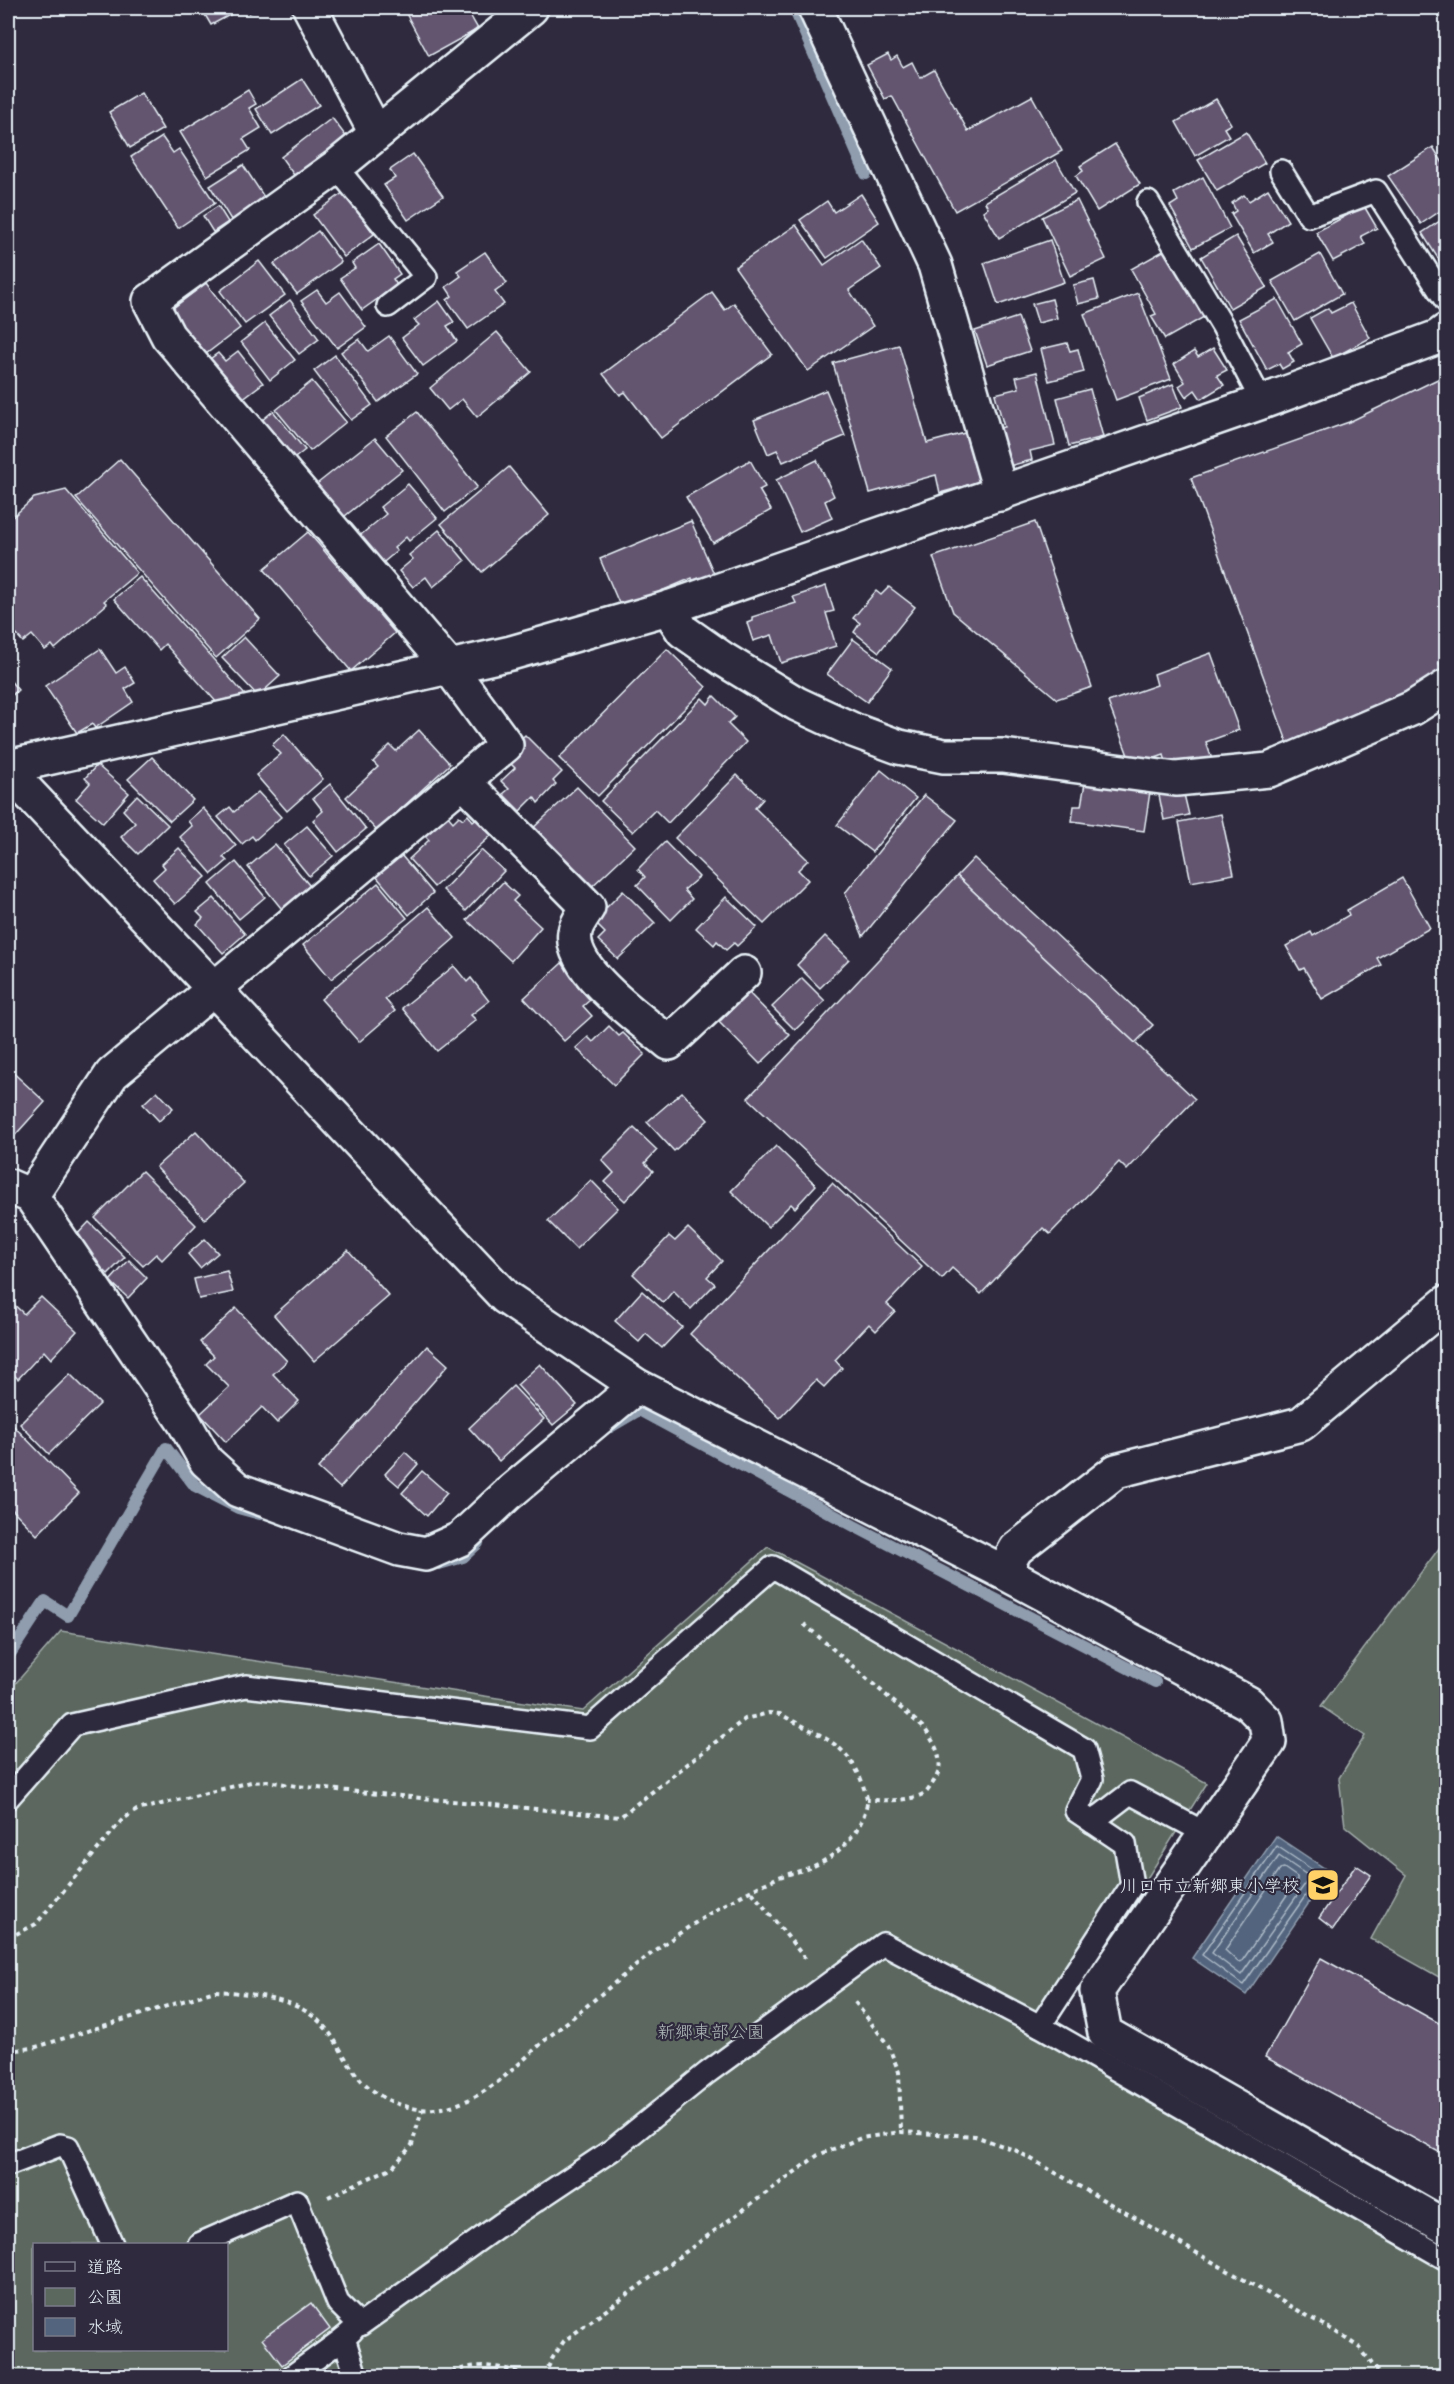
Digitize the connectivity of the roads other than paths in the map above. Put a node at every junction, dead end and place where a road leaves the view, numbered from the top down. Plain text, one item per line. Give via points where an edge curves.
1 (310, 8) edge
2 (531, 8) edge
3 (815, 8) edge
4 (376, 133) junction
5 (336, 167) junction
6 (1281, 171) dead end
7 (1148, 202) dead end
8 (1446, 301) edge
9 (388, 306) dead end
10 (1446, 331) edge
11 (1262, 402) junction
12 (1000, 494) junction
13 (668, 608) junction
14 (448, 667) junction
15 (1446, 687) edge
16 (8, 769) edge
17 (462, 781) junction
18 (744, 973) dead end
19 (213, 988) junction
20 (19, 1191) edge
21 (1446, 1303) edge
22 (637, 1386) junction
23 (1003, 1572) junction
24 (8, 1798) edge
25 (1092, 1822) junction
26 (1205, 1833) junction
27 (1040, 2026) junction
28 (8, 2165) edge
29 (1446, 2226) edge
30 (112, 2243) edge
31 (201, 2243) edge
32 (1446, 2259) edge
33 (352, 2331) junction
34 (292, 2376) edge
35 (356, 2376) edge

1 - 4 street
2 - 4 street
3 - 12 street via 935,266
4 - 5 street
5 - 9 lane via 426,277
5 - 14 street via 150,301 168,336
6 - 8 lane via 1309,216 1376,191
7 - 11 lane via 1222,325
10 - 11 street
11 - 12 street
12 - 13 street
13 - 14 street
13 - 15 street via 683,631 797,704 899,747 944,756 1003,756 1176,779 1269,770 1413,708
14 - 16 street
14 - 17 street via 506,745
16 - 19 street
17 - 18 street via 588,907 574,932 579,956 601,987 669,1043
17 - 19 street
19 - 20 street via 112,1074
19 - 22 street via 505,1297
20 - 22 street via 184,1422 206,1461 238,1490 399,1549 426,1554 460,1539
21 - 23 street via 1301,1424 1116,1471 1016,1550
22 - 23 street
23 - 26 street via 1248,1703 1266,1721 1269,1742
24 - 25 lane via 72,1725 246,1686 590,1728 773,1567 1084,1749 1092,1779 1076,1811
25 - 26 lane via 1130,1793
25 - 27 lane via 1125,1844 1132,1885
26 - 29 street via 1097,1991 1105,2033
27 - 32 lane
27 - 33 lane via 883,1944 707,2073 612,2150
28 - 30 lane via 60,2145 68,2147
31 - 33 lane via 297,2201
33 - 34 lane
33 - 35 lane

